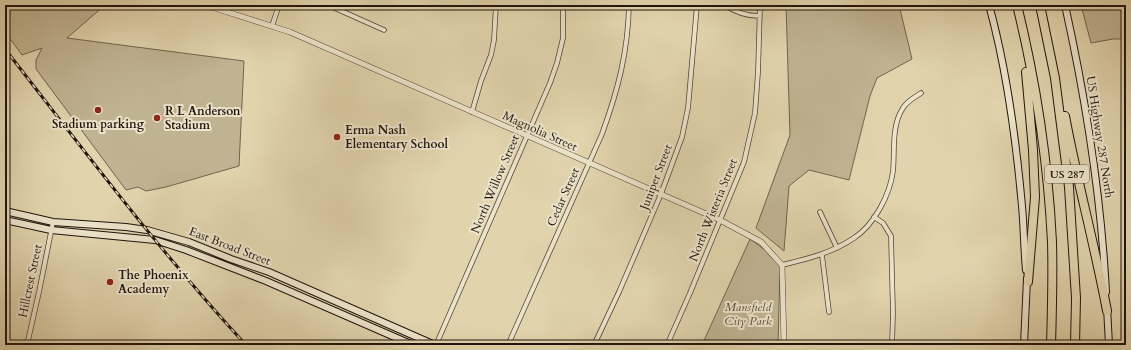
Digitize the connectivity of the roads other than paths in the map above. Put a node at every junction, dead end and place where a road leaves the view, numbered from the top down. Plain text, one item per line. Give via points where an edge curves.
1 (205, 5) edge
2 (279, 5) edge
3 (328, 5) edge
4 (496, 5) edge
5 (564, 5) edge
6 (629, 5) edge
7 (697, 5) edge
8 (726, 5) edge
9 (760, 5) edge
10 (989, 5) edge
11 (1017, 5) edge
12 (1040, 5) edge
13 (1065, 5) edge
14 (760, 16) junction
15 (272, 26) junction
16 (384, 30) dead end
17 (1027, 51) junction
18 (1056, 83) junction
19 (921, 93) dead end
20 (472, 112) junction
21 (527, 136) junction
22 (589, 162) junction
23 (661, 194) junction
24 (5, 211) edge
25 (820, 212) dead end
26 (874, 217) junction
27 (5, 220) edge
28 (720, 220) junction
29 (53, 222) junction
30 (126, 227) junction
31 (51, 230) junction
32 (127, 236) junction
33 (189, 242) junction
34 (837, 248) junction
35 (186, 250) junction
36 (219, 254) junction
37 (822, 255) junction
38 (216, 262) junction
39 (782, 265) junction
40 (269, 272) junction
41 (266, 281) junction
42 (1028, 282) junction
43 (309, 289) junction
44 (305, 298) junction
45 (1107, 311) junction
46 (828, 312) dead end
47 (27, 345) edge
48 (413, 345) edge
49 (436, 345) edge
50 (508, 345) edge
51 (594, 345) edge
52 (667, 345) edge
53 (784, 345) edge
54 (892, 345) edge
55 (1024, 345) edge
56 (1051, 345) edge
57 (1074, 345) edge
58 (1109, 345) edge

1 - 15 street, Magnolia Street
2 - 15 street
3 - 16 street
4 - 20 street via 491,55
5 - 21 street, North Willow Street via 563,38 558,63
6 - 22 street, Cedar Street via 626,47 619,81 604,128
7 - 23 street, Juniper Street via 688,108 682,137
8 - 14 street via 743,14
9 - 14 street, North Wisteria Street
10 - 42 main road via 1012,121
11 - 17 highway, US 287
12 - 18 highway, US 287
13 - 45 main road, US Highway 287 North via 1091,137 1103,238
14 - 28 street, North Wisteria Street via 755,113 744,162
15 - 20 street, Magnolia Street
17 - 42 highway via 1035,197
17 - 56 highway, US 287 via 1038,108 1049,199 1052,243
18 - 45 highway via 1062,99
18 - 57 highway, US 287 via 1071,210 1076,298
19 - 26 street via 908,101 897,121 893,172 886,198
20 - 21 street, Magnolia Street
21 - 22 street, Magnolia Street
21 - 49 street, North Willow Street
22 - 23 street, Magnolia Street
22 - 50 street, Cedar Street
23 - 28 street, Magnolia Street
23 - 51 street, Juniper Street
24 - 29 main road, East Broad Street
25 - 34 street
26 - 34 street via 859,235
26 - 54 street via 883,223 891,236
27 - 31 main road, East Broad Street
28 - 39 street, Magnolia Street via 761,242
28 - 52 street, North Wisteria Street
29 - 30 main road, East Broad Street
29 - 31 street, Hillcrest Street
30 - 32 main road
30 - 33 main road, East Broad Street via 159,232
31 - 32 main road, East Broad Street
31 - 47 street, Hillcrest Street
32 - 35 main road, East Broad Street via 155,240
33 - 35 main road
33 - 36 main road, East Broad Street
34 - 37 street
35 - 38 main road, East Broad Street
36 - 38 main road
36 - 40 main road, East Broad Street
37 - 39 street
37 - 46 street
38 - 41 main road, East Broad Street
39 - 53 street
40 - 41 main road
40 - 43 main road, East Broad Street
41 - 44 main road, East Broad Street
42 - 55 main road
43 - 44 main road
43 - 49 main road, East Broad Street
44 - 48 main road, East Broad Street
45 - 58 main road, US Highway 287 North

